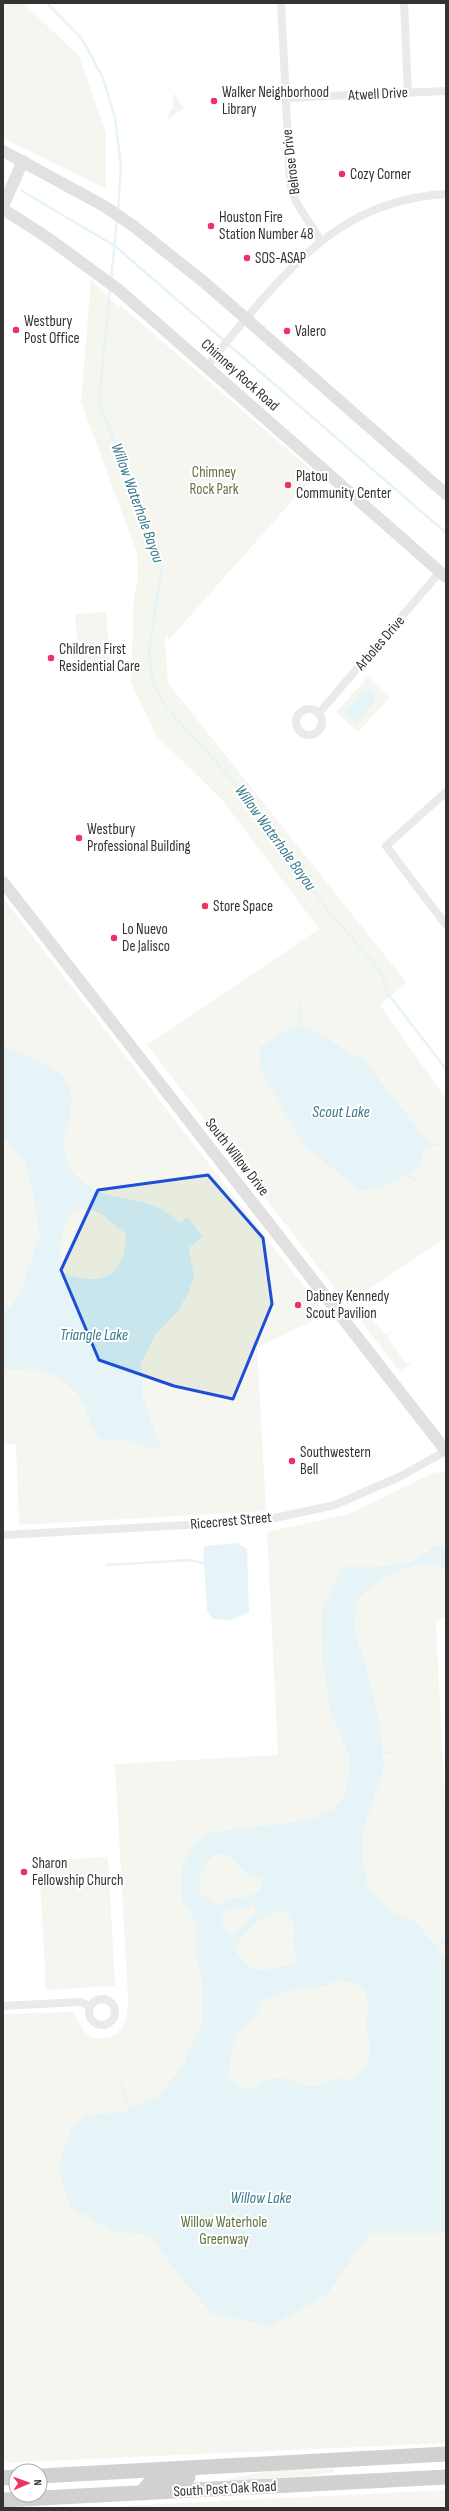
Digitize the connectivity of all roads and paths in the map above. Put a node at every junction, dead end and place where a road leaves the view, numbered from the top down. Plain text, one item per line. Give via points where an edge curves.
1 (281, 3) edge
2 (404, 3) edge
3 (446, 91) edge
4 (408, 93) junction
5 (285, 98) junction
6 (3, 151) edge
7 (23, 161) junction
8 (446, 194) edge
9 (3, 208) edge
10 (321, 241) junction
11 (245, 320) junction
12 (207, 367) junction
13 (446, 494) edge
14 (443, 575) edge
15 (319, 713) dead end
16 (446, 792) edge
17 (3, 882) edge
18 (446, 925) edge
19 (446, 1451) edge
20 (3, 1535) edge
21 (3, 2006) edge
22 (90, 2006) dead end
23 (446, 2454) edge
24 (424, 2455) junction
25 (211, 2467) junction
26 (48, 2476) edge
27 (446, 2477) edge
28 (300, 2486) junction
29 (142, 2493) junction
30 (48, 2498) edge

1 - 5 street, Belrose Drive
2 - 4 street
3 - 4 street, Atwell Drive
4 - 5 street, Atwell Drive
5 - 10 street, Belrose Drive via 290,184 296,202
6 - 7 main road
7 - 9 main road
7 - 11 main road via 104,206 132,225 204,282
8 - 10 street via 411,198 380,207
9 - 12 main road, Chimney Rock Road via 100,275
10 - 11 street via 286,272
11 - 12 street
11 - 13 main road
12 - 14 main road, Chimney Rock Road
14 - 15 street, Arboles Drive
16 - 18 street via 386,846
17 - 19 main road, South Willow Drive
19 - 20 street, Ricecrest Street via 399,1477 335,1505 260,1521
21 - 22 street via 80,2002
23 - 24 highway, South Post Oak Road
24 - 25 highway, South Post Oak Road
24 - 28 highway via 417,2465 410,2469 363,2473
25 - 26 highway, South Post Oak Road
25 - 29 highway via 186,2478 150,2483 144,2487
27 - 28 highway, South Post Oak Road
28 - 29 highway, South Post Oak Road
29 - 30 highway, South Post Oak Road

